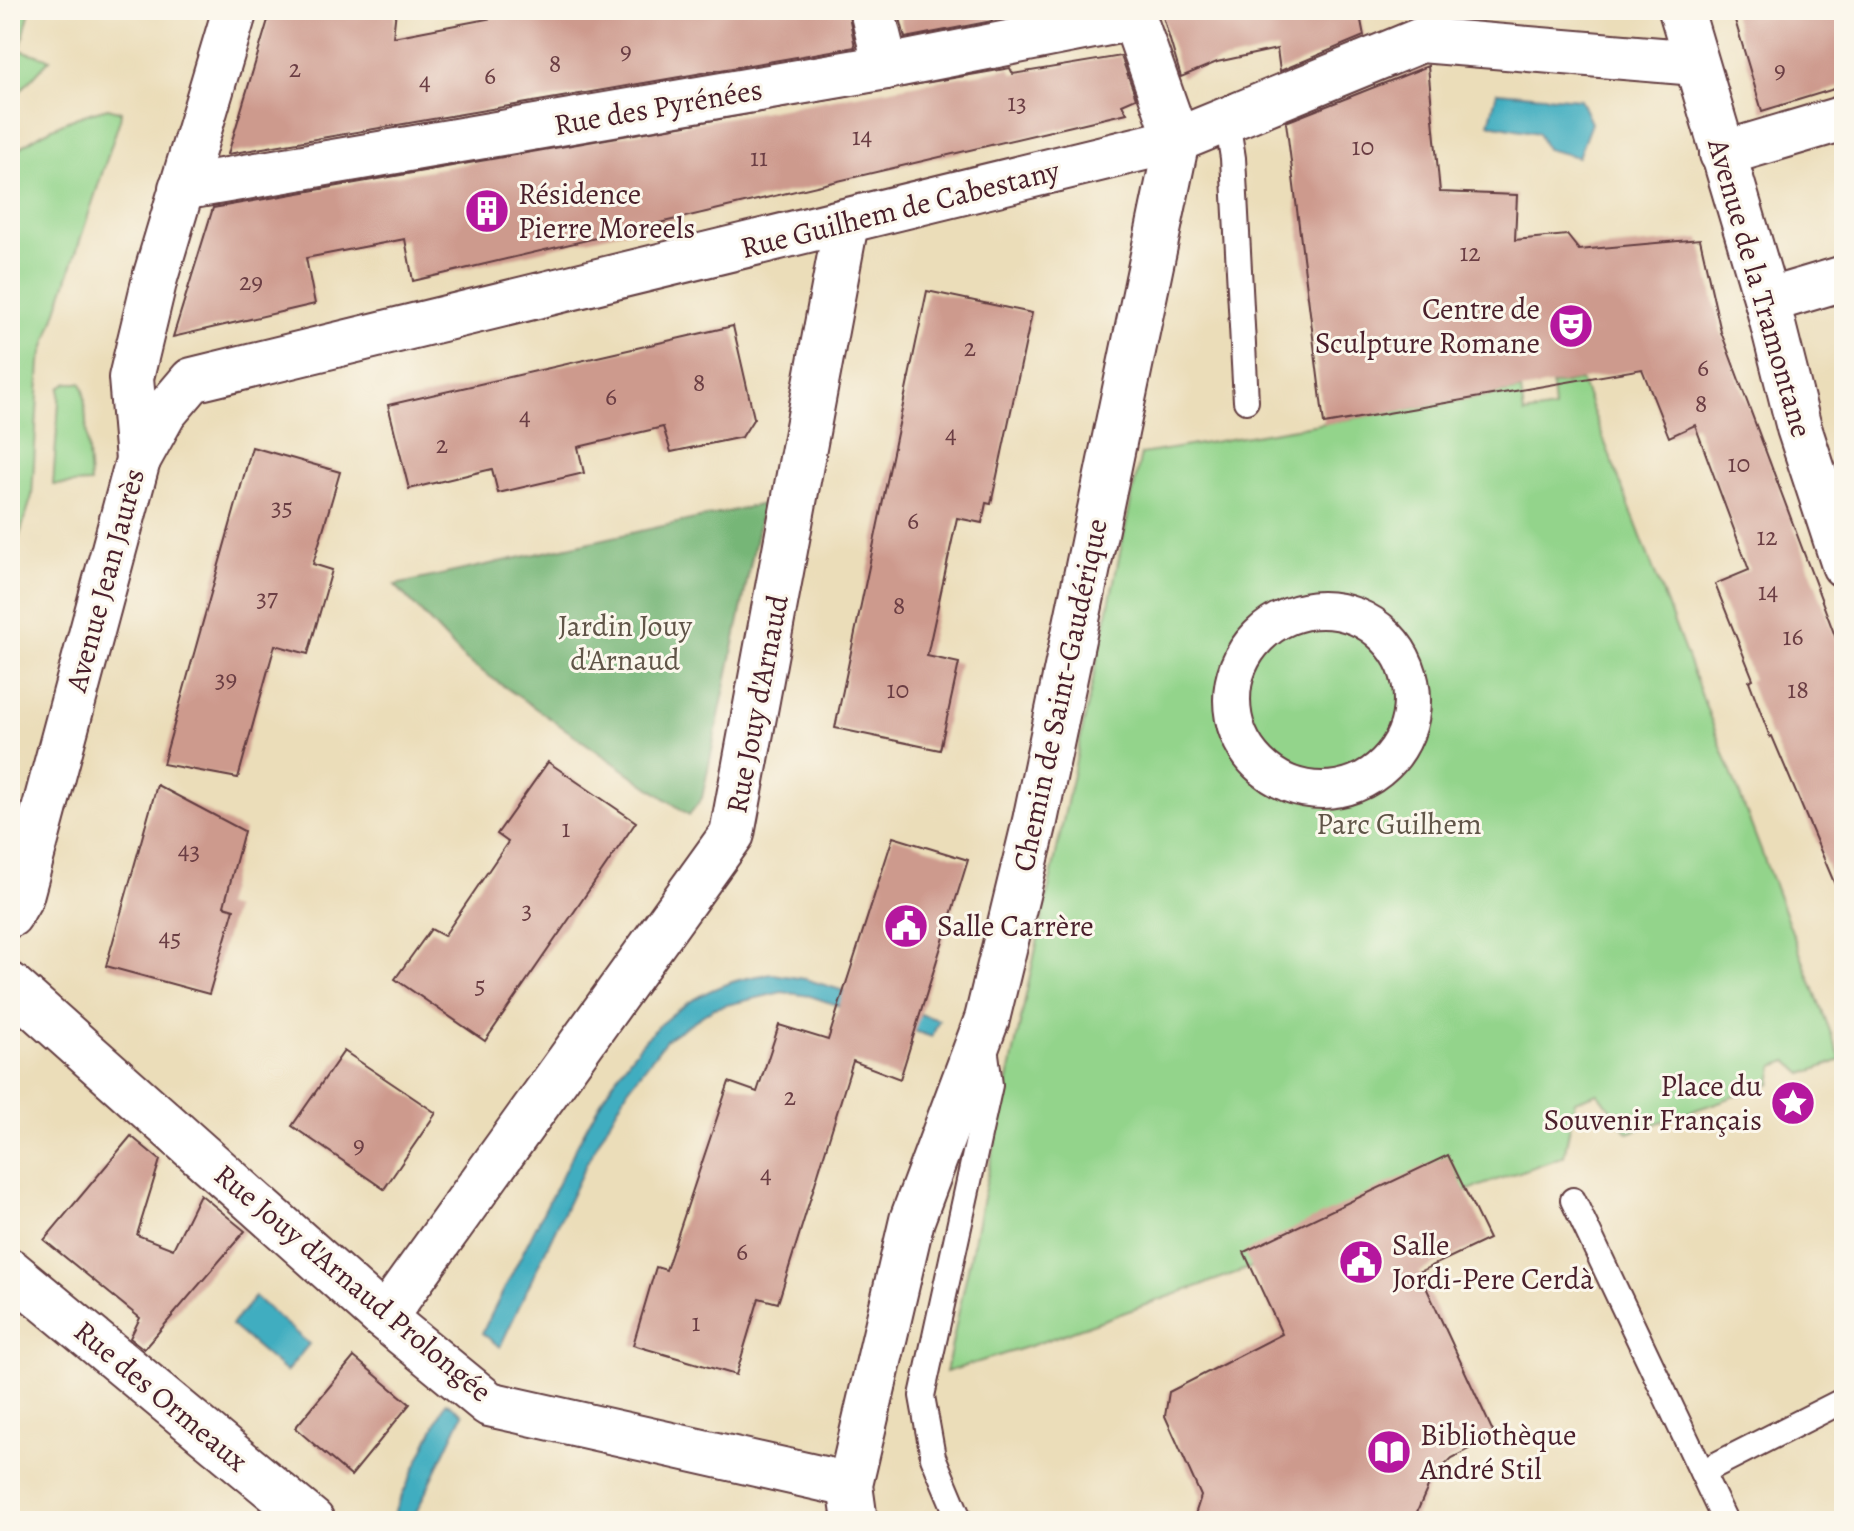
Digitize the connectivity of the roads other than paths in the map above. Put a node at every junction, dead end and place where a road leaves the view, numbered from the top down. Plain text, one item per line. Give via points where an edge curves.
1 (235, 10) edge
2 (872, 10) edge
3 (1681, 10) edge
4 (1121, 12) edge
5 (1696, 63) junction
6 (886, 67) junction
7 (1844, 118) edge
8 (1227, 120) junction
9 (1177, 140) junction
10 (1722, 154) junction
11 (181, 188) junction
12 (846, 223) junction
13 (1844, 278) edge
14 (1767, 301) junction
15 (1246, 401) dead end
16 (138, 460) junction
17 (1844, 565) edge
18 (1319, 609) joint
19 (10, 915) edge
20 (10, 985) edge
21 (983, 1028) junction
22 (1573, 1200) dead end
23 (10, 1271) edge
24 (384, 1318) junction
25 (1844, 1400) edge
26 (1702, 1472) junction
27 (853, 1503) edge
28 (312, 1521) edge
29 (960, 1521) edge
30 (1725, 1521) edge

1 - 11 street, Avenue Jean Jaurès
2 - 6 street
3 - 5 street, Avenue de la Tramontane
4 - 6 street, Rue des Pyrénées
4 - 9 street
5 - 8 street, Rue Guilhem de Cabestany via 1421,40
5 - 10 street, Avenue de la Tramontane
6 - 11 street, Rue des Pyrénées
7 - 10 street
8 - 9 street, Rue Guilhem de Cabestany
8 - 15 lane
9 - 12 street, Rue Guilhem de Cabestany
9 - 21 street, Chemin de Saint-Gaudérique via 1035,821
10 - 14 street, Avenue de la Tramontane
11 - 16 street, Avenue Jean Jaurès via 131,378
12 - 16 street, Rue Guilhem de Cabestany via 192,380 164,413
12 - 24 street, Rue Jouy d'Arnaud via 732,834
13 - 14 street
14 - 17 street, Avenue de la Tramontane via 1799,428
16 - 19 street, Avenue Jean Jaurès via 21,896
18 - 18 street via 1291,614 1266,629 1246,651 1231,706 1238,734 1254,759 1276,778 1304,789 1335,789 1364,780 1389,761 1405,736 1412,706 1408,676 1396,648 1374,626 1348,613
20 - 24 street, Rue Jouy d'Arnaud Prolongée
21 - 27 street, Chemin de Saint-Gaudérique via 912,1220
21 - 29 lane via 990,1085 922,1396 933,1457
22 - 26 lane
23 - 28 street, Rue des Ormeaux
24 - 27 street, Rue Jouy d'Arnaud Prolongée via 489,1404
25 - 26 lane
26 - 30 lane

